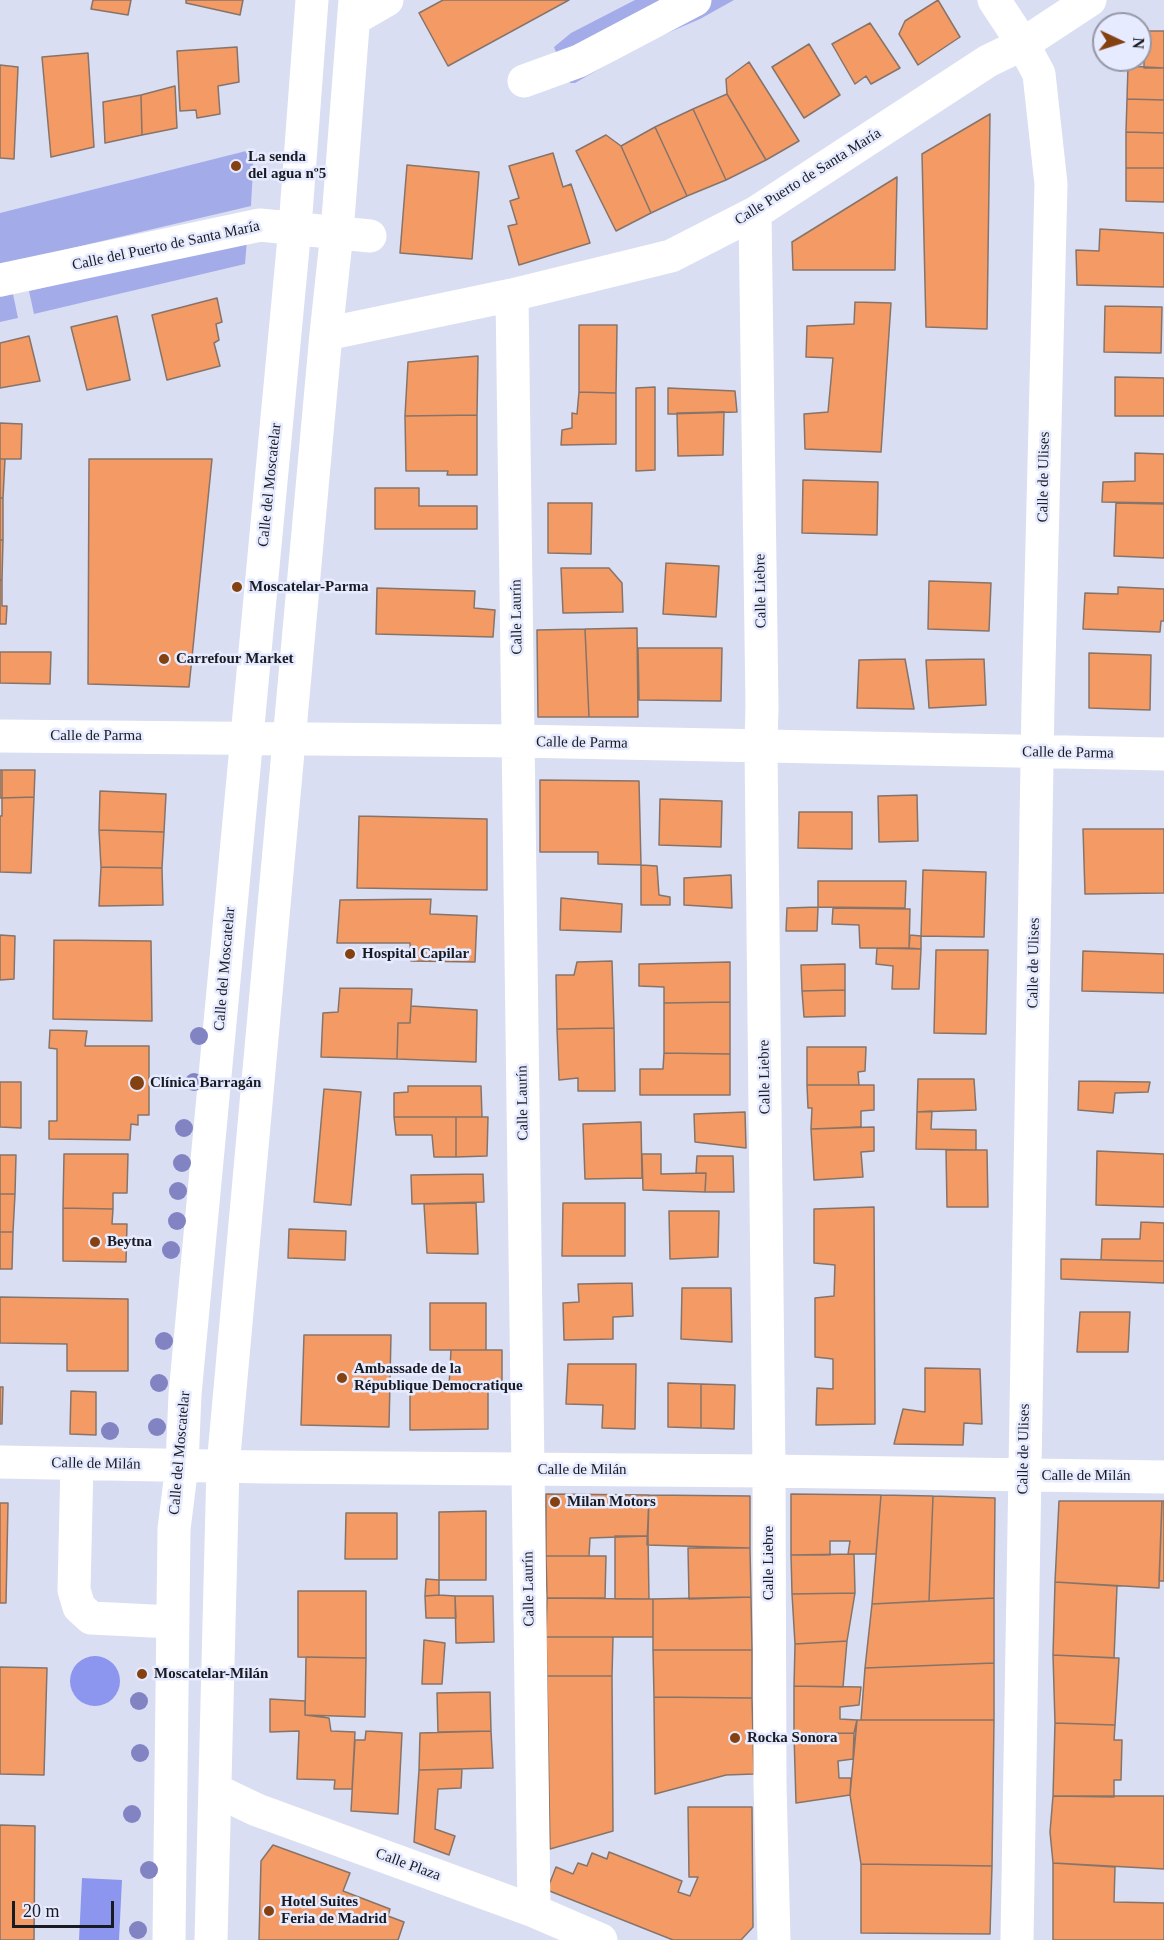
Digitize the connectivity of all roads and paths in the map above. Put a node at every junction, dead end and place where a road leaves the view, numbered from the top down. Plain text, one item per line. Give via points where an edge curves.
1 (312, 0) edge
2 (387, 0) edge
3 (695, 0) edge
4 (994, 0) edge
5 (1090, 0) edge
6 (355, 10) edge
7 (1023, 44) junction
8 (524, 81) dead end
9 (755, 213) junction
10 (295, 227) junction
11 (337, 232) junction
12 (370, 236) dead end
13 (0, 280) edge
14 (512, 295) junction
15 (326, 334) junction
16 (0, 736) edge
17 (247, 738) junction
18 (290, 739) junction
19 (518, 741) junction
20 (761, 746) junction
21 (1038, 752) junction
22 (1164, 754) edge
23 (0, 1462) edge
24 (77, 1464) junction
25 (182, 1466) junction
26 (223, 1466) junction
27 (528, 1469) junction
28 (769, 1471) junction
29 (1024, 1476) junction
30 (1164, 1477) edge
31 (173, 1622) junction
32 (215, 1790) junction
33 (534, 1911) junction
34 (169, 1940) edge
35 (211, 1940) edge
36 (601, 1940) edge
37 (774, 1940) edge
38 (1017, 1940) edge

1 - 10 street, Calle del Moscatelar
2 - 6 street
3 - 8 street via 579,61
4 - 7 street, Calle de Ulises
5 - 7 street, Calle Puerto de Santa María
6 - 11 street
7 - 9 street, Calle Puerto de Santa María via 988,61
7 - 21 street, Calle de Ulises via 1039,74 1051,184
9 - 14 street, Calle Puerto de Santa María via 671,256
9 - 20 street, Calle Liebre
10 - 11 street, Calle del Puerto de Santa María
10 - 13 street, Calle del Puerto de Santa María via 260,225
10 - 17 street, Calle del Moscatelar
11 - 12 street, Calle del Puerto de Santa María
11 - 15 street
14 - 15 street, Calle Puerto de Santa María
14 - 19 street, Calle Laurín
15 - 18 street
16 - 17 street, Calle de Parma
17 - 18 street, Calle de Parma
17 - 25 street, Calle del Moscatelar via 185,1394
18 - 19 street, Calle de Parma
18 - 26 street
19 - 20 street, Calle de Parma
19 - 27 street, Calle Laurín
20 - 21 street, Calle de Parma
20 - 28 street, Calle Liebre
21 - 22 street, Calle de Parma
21 - 29 street, Calle de Ulises
23 - 24 street, Calle de Milán
24 - 25 street, Calle de Milán
24 - 31 street via 74,1590 79,1607 91,1618
25 - 26 street, Calle de Milán
25 - 31 street, Calle del Moscatelar via 174,1529
26 - 27 street, Calle de Milán
26 - 32 street
27 - 28 street, Calle de Milán
27 - 33 street, Calle Laurín
28 - 29 street, Calle de Milán
28 - 37 street, Calle Liebre
29 - 30 street, Calle de Milán
29 - 38 street, Calle de Ulises
31 - 34 street, Calle del Moscatelar
32 - 33 street, Calle Plaza via 257,1810
32 - 35 street
33 - 36 street, Calle Plaza

